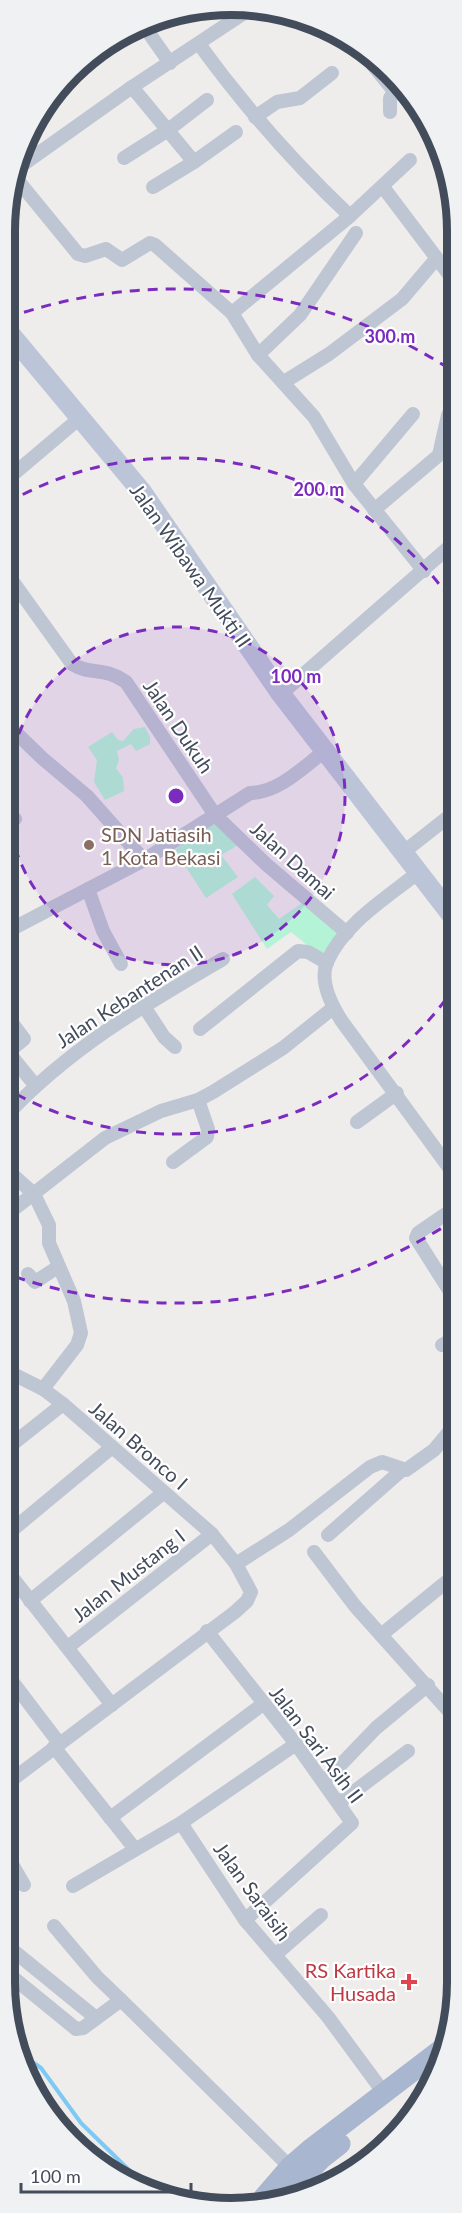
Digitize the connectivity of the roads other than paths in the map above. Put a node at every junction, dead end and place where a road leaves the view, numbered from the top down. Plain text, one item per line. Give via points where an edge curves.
1 (241, 15) edge
2 (148, 31) edge
3 (199, 44) junction
4 (170, 63) junction
5 (332, 73) dead end
6 (132, 87) junction
7 (395, 92) edge
8 (207, 100) dead end
9 (390, 112) dead end
10 (255, 117) junction
11 (168, 130) junction
12 (236, 132) dead end
13 (124, 158) dead end
14 (27, 160) edge
15 (410, 160) dead end
16 (194, 162) junction
17 (20, 183) edge
18 (153, 186) dead end
19 (383, 187) junction
20 (350, 216) junction
21 (356, 233) dead end
22 (436, 259) junction
23 (447, 272) edge
24 (232, 313) junction
25 (15, 339) edge
26 (258, 354) junction
27 (284, 382) junction
28 (414, 414) dead end
29 (81, 417) junction
30 (447, 420) edge
31 (16, 472) dead end
32 (354, 484) junction
33 (374, 510) junction
34 (447, 549) edge
35 (424, 571) junction
36 (15, 586) edge
37 (281, 694) junction
38 (15, 731) edge
39 (326, 750) junction
40 (215, 815) junction
41 (447, 818) edge
42 (405, 851) junction
43 (144, 860) junction
44 (420, 871) junction
45 (88, 889) junction
46 (447, 908) edge
47 (15, 927) edge
48 (347, 933) junction
49 (223, 959) dead end
50 (121, 963) dead end
51 (327, 963) junction
52 (143, 1005) junction
53 (333, 1008) junction
54 (15, 1028) edge
55 (200, 1029) dead end
56 (15, 1046) edge
57 (175, 1047) dead end
58 (15, 1060) edge
59 (36, 1085) junction
60 (397, 1093) junction
61 (198, 1100) junction
62 (15, 1107) edge
63 (357, 1122) dead end
64 (173, 1162) dead end
65 (447, 1164) edge
66 (15, 1177) edge
67 (34, 1194) junction
68 (15, 1208) edge
69 (447, 1213) edge
70 (58, 1267) junction
71 (28, 1274) dead end
72 (447, 1287) edge
73 (447, 1342) edge
74 (442, 1345) dead end
75 (15, 1375) edge
76 (44, 1389) junction
77 (63, 1404) junction
78 (447, 1434) edge
79 (15, 1442) edge
80 (111, 1448) junction
81 (402, 1470) junction
82 (163, 1493) junction
83 (15, 1528) edge
84 (212, 1534) junction
85 (328, 1535) dead end
86 (314, 1552) dead end
87 (236, 1564) junction
88 (15, 1581) edge
89 (447, 1581) edge
90 (30, 1600) junction
91 (207, 1630) junction
92 (381, 1635) junction
93 (68, 1647) junction
94 (428, 1685) junction
95 (15, 1686) edge
96 (263, 1704) junction
97 (112, 1705) junction
98 (447, 1708) edge
99 (296, 1744) junction
100 (57, 1745) junction
101 (408, 1751) dead end
102 (15, 1774) edge
103 (324, 1782) junction
104 (339, 1803) junction
105 (110, 1818) junction
106 (181, 1823) junction
107 (135, 1849) junction
108 (15, 1869) edge
109 (24, 1885) dead end
110 (73, 1886) dead end
111 (321, 1915) dead end
112 (245, 1920) junction
113 (54, 1926) dead end
114 (15, 1952) edge
115 (275, 1955) junction
116 (15, 1980) edge
117 (121, 2000) junction
118 (96, 2018) junction
119 (435, 2054) edge
120 (421, 2084) edge
121 (384, 2093) junction
122 (290, 2166) junction
123 (293, 2189) edge
124 (266, 2195) edge

1 - 3 street
2 - 4 street
3 - 4 street
3 - 10 street
4 - 6 street
5 - 10 street via 300,98 277,102
6 - 11 street
6 - 14 street
7 - 9 street via 390,98
8 - 11 street
10 - 20 street via 296,165
11 - 13 street
11 - 16 street
12 - 16 street
15 - 19 street
16 - 18 street
17 - 24 street via 78,254 86,256 106,249 122,260 150,243 155,244
19 - 20 street
19 - 22 street
20 - 24 street
21 - 26 street via 300,315
22 - 23 street
22 - 27 street via 402,298 329,354
24 - 26 street
25 - 29 main road, Jalan Wibawa Mukti II
26 - 27 street
27 - 32 street via 314,417
28 - 32 street
29 - 31 street
29 - 37 main road, Jalan Wibawa Mukti II via 142,492
30 - 33 street via 439,455
32 - 33 street
33 - 35 street
34 - 35 street
35 - 37 street
36 - 40 street, Jalan Dukuh via 72,664 82,670 112,672 126,682
37 - 39 main road, Jalan Wibawa Mukti II
38 - 43 street via 87,796
39 - 40 street via 275,788 250,793
39 - 42 main road, Jalan Wibawa Mukti II
40 - 43 street
40 - 48 street, Jalan Damai via 275,873
41 - 42 street
42 - 44 main road, Jalan Wibawa Mukti II
43 - 45 street
44 - 46 main road, Jalan Wibawa Mukti II
44 - 48 street
45 - 47 street
45 - 50 street via 103,931
48 - 51 street
49 - 52 street, Jalan Kebantenan II
51 - 53 street via 325,982
51 - 55 street via 298,951
52 - 57 street
52 - 59 street, Jalan Kebantenan II via 104,1030
53 - 60 street
53 - 61 street via 283,1048
54 - 56 street via 24,1039
58 - 59 street
59 - 62 street, Jalan Kebantenan II
60 - 63 street
60 - 65 street
61 - 64 street via 207,1137
61 - 67 street via 105,1138
66 - 67 street
67 - 68 street
67 - 70 street via 49,1224 49,1243
69 - 72 street via 416,1238
70 - 71 street via 35,1282
70 - 76 street via 74,1301 81,1334
73 - 74 street
75 - 76 street, Jalan Bronco I
76 - 77 street, Jalan Bronco I
77 - 79 street
77 - 80 street, Jalan Bronco I
78 - 81 street via 434,1450
80 - 82 street, Jalan Bronco I
80 - 83 street
81 - 85 street
81 - 87 street via 382,1462 369,1467 289,1530
82 - 84 street, Jalan Bronco I
82 - 90 street
84 - 87 street, Jalan Bronco I
84 - 93 street, Jalan Mustang I
86 - 92 street
87 - 91 street, Jalan Bronco I via 250,1594 241,1606
88 - 90 street
89 - 92 street
90 - 93 street
91 - 96 street, Jalan Sari Asih II
91 - 97 street
92 - 94 street
93 - 97 street
94 - 98 street
94 - 103 street via 376,1728
95 - 100 street
96 - 99 street, Jalan Sari Asih II
96 - 105 street
97 - 100 street
99 - 103 street, Jalan Sari Asih II
99 - 106 street
100 - 102 street
100 - 105 street
101 - 104 street
103 - 104 street, Jalan Sari Asih II
104 - 112 street, Jalan Sari Asih II via 352,1823
105 - 107 street
106 - 107 street
106 - 112 street, Jalan Saraisih
107 - 110 street
108 - 109 street
111 - 115 street
112 - 115 street, Jalan Saraisih
113 - 117 street
114 - 118 street
115 - 121 street, Jalan Saraisih
116 - 118 street via 72,2027 83,2028
117 - 118 street
117 - 122 street
119 - 121 main road
120 - 123 main road via 322,2158
121 - 122 main road
122 - 124 main road

